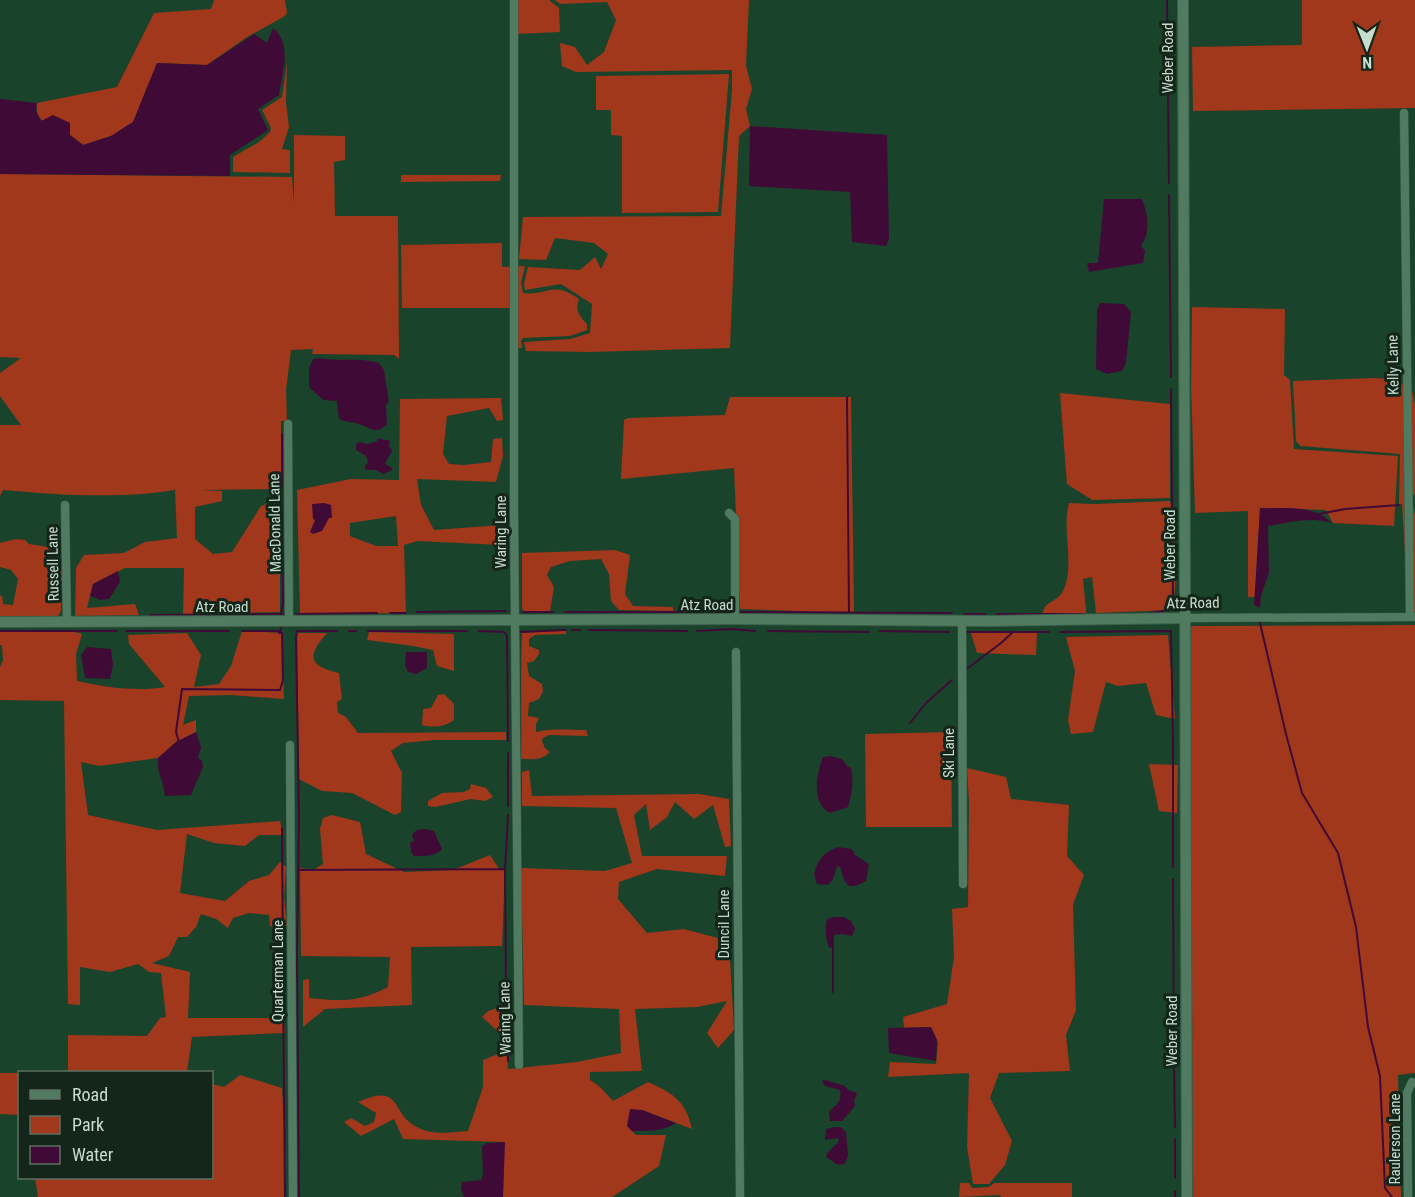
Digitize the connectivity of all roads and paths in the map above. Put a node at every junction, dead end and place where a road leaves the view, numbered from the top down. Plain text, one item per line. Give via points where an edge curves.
1 (514, 0) edge
2 (1183, 0) edge
3 (1404, 113) dead end
4 (288, 424) dead end
5 (65, 505) dead end
6 (729, 513) dead end
7 (1412, 617) edge
8 (1185, 618) junction
9 (515, 620) junction
10 (735, 620) junction
11 (962, 621) junction
12 (0, 622) edge
13 (67, 622) junction
14 (289, 622) junction
15 (735, 652) dead end
16 (290, 745) dead end
17 (963, 885) dead end
18 (519, 1065) dead end
19 (1412, 1082) dead end
20 (293, 1197) edge
21 (740, 1197) edge
22 (1187, 1197) edge
23 (1408, 1197) edge

1 - 9 street, Waring Lane
2 - 8 street, Weber Road
3 - 7 street, Kelly Lane
4 - 14 street, MacDonald Lane
5 - 13 street, Russell Lane
6 - 10 street via 735,519
7 - 8 street, Atz Road
8 - 11 street, Atz Road
8 - 22 street, Weber Road
9 - 10 street, Atz Road
9 - 14 street, Atz Road
9 - 18 street, Waring Lane
10 - 11 street, Atz Road
11 - 17 street, Ski Lane
12 - 13 street, Atz Road
13 - 14 street, Atz Road
15 - 21 street, Duncil Lane
16 - 20 street, Quarterman Lane
19 - 23 street, Raulerson Lane via 1407,1093

